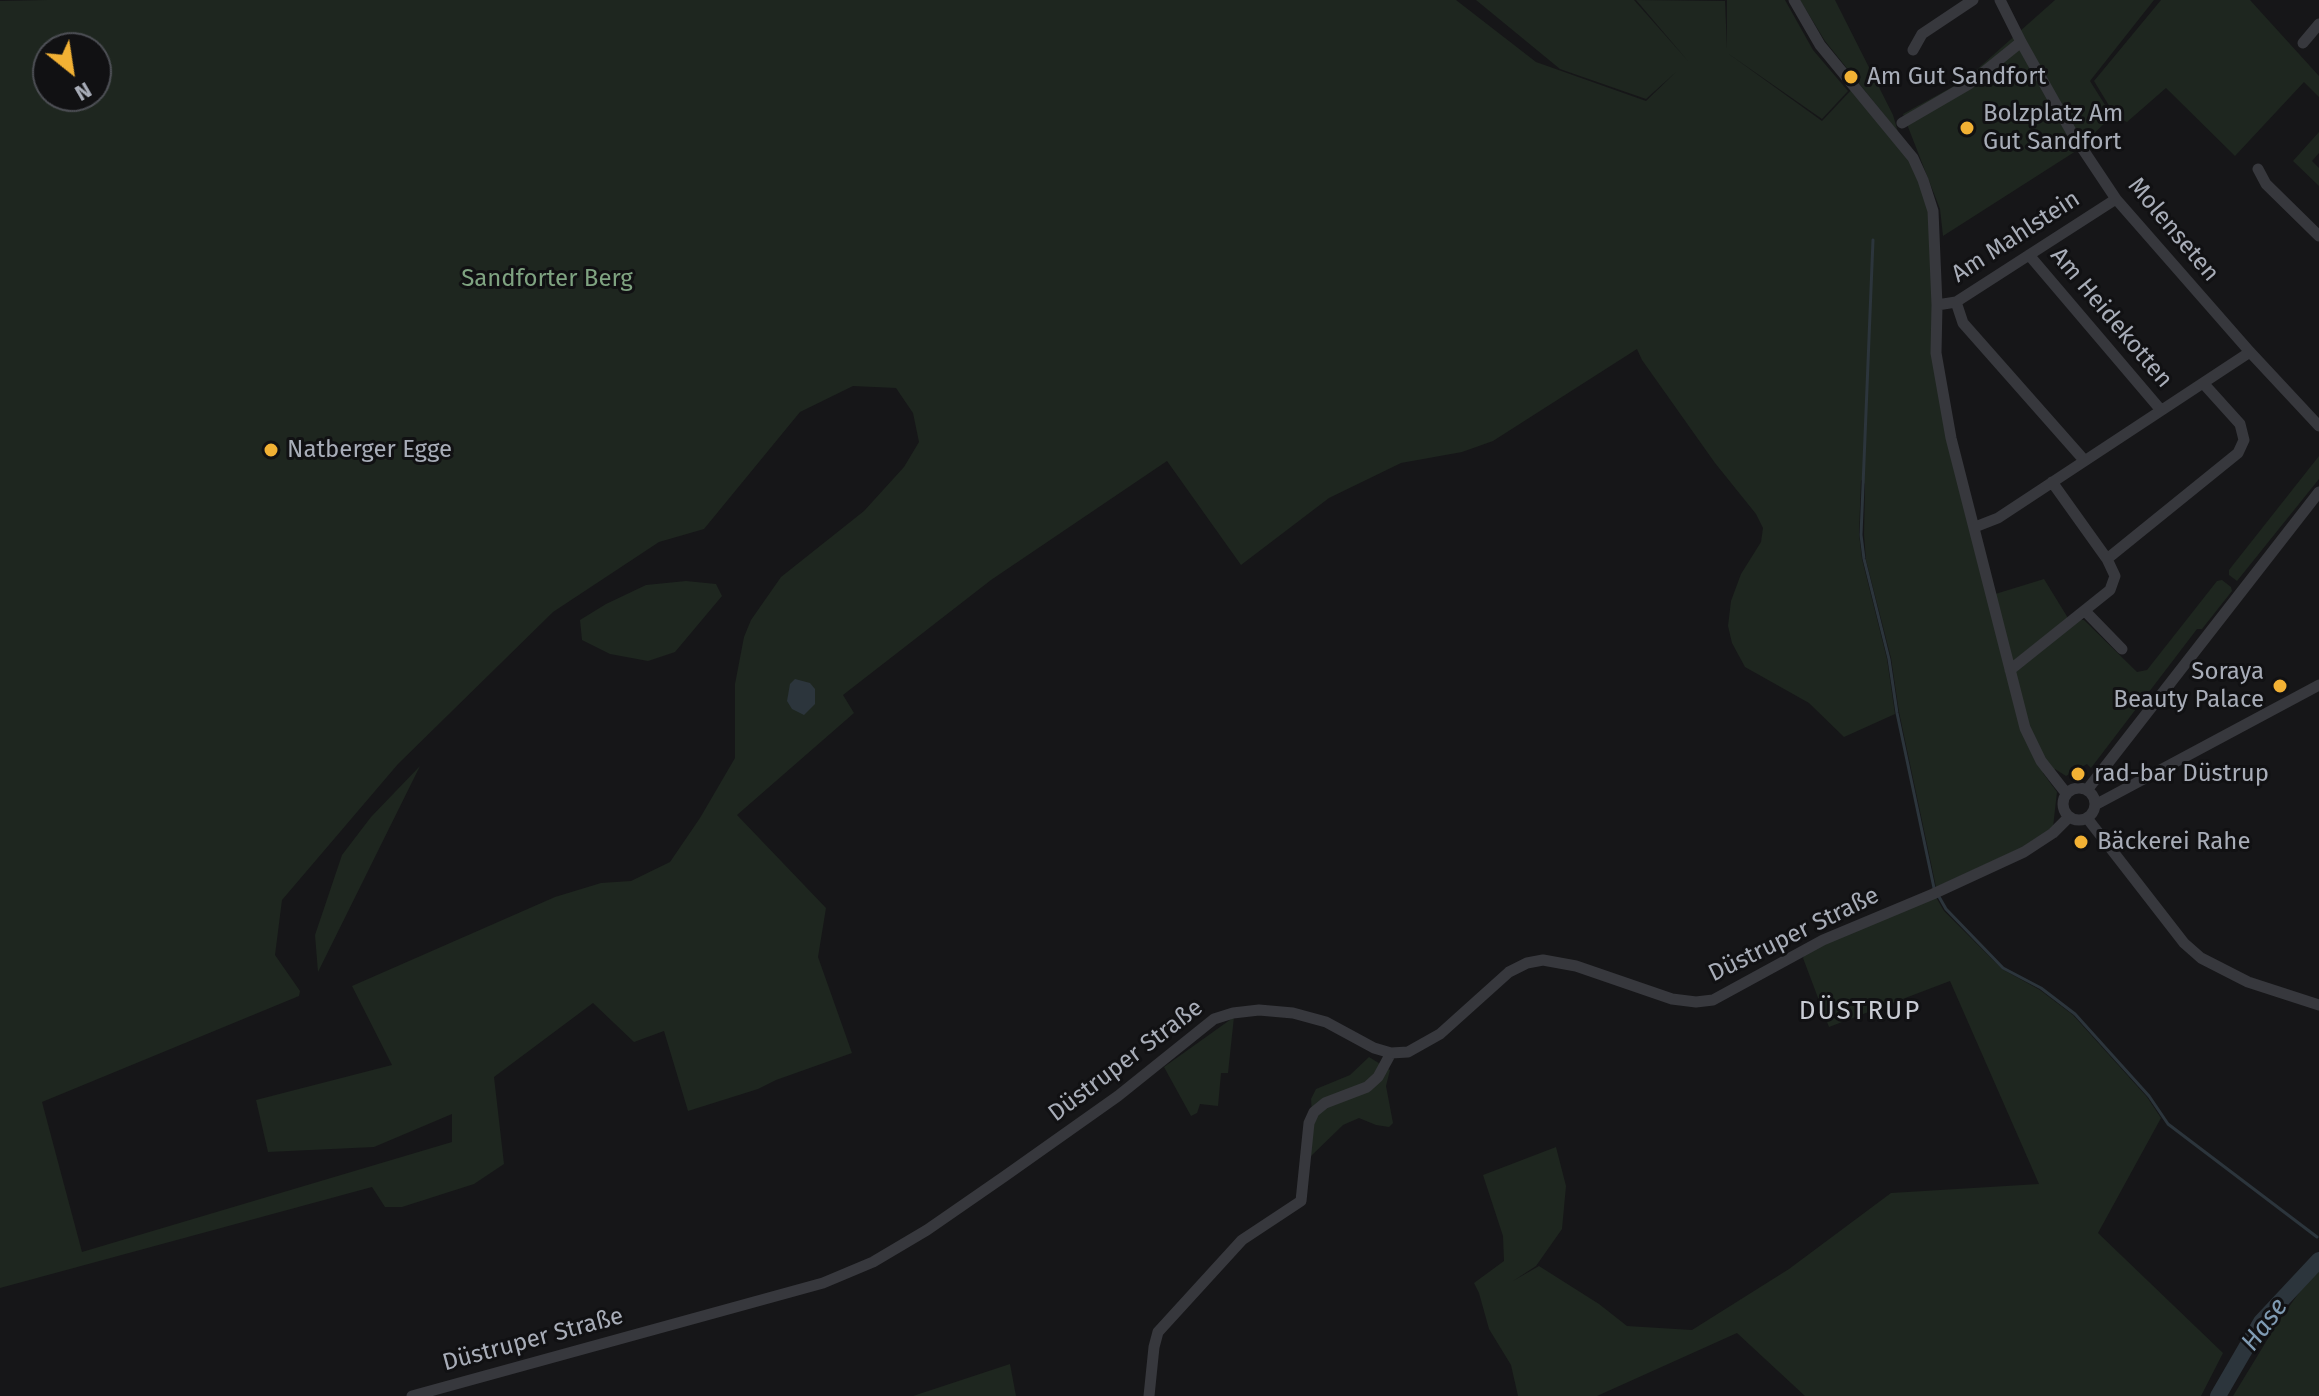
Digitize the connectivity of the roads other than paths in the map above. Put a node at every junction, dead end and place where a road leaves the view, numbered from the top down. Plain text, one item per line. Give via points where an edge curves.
1 (1794, 0) edge
2 (1973, 0) edge
3 (2000, 0) edge
4 (2319, 24) edge
5 (2021, 42) junction
6 (2303, 43) dead end
7 (1913, 50) dead end
8 (1902, 123) dead end
9 (2258, 169) dead end
10 (2116, 199) junction
11 (2319, 236) edge
12 (2029, 255) junction
13 (1956, 302) junction
14 (1937, 305) junction
15 (2250, 352) junction
16 (2203, 383) junction
17 (2160, 409) junction
18 (2319, 426) edge
19 (2084, 460) junction
20 (2052, 482) junction
21 (2319, 492) edge
22 (1975, 527) junction
23 (2107, 559) junction
24 (2085, 611) junction
25 (2122, 649) dead end
26 (2010, 670) junction
27 (2319, 685) edge
28 (2087, 790) junction
29 (2066, 793) junction
30 (2095, 805) junction
31 (2069, 817) junction
32 (2087, 818) junction
33 (2319, 1005) edge
34 (1391, 1053) junction
35 (412, 1396) edge
36 (1149, 1396) edge

1 - 14 street via 1820,45 1913,158 1933,211
2 - 7 street via 1922,34
3 - 5 street, Molenseten
4 - 6 street
5 - 8 street via 1969,84
5 - 10 street, Molenseten
9 - 11 street via 2266,184
10 - 12 street, Am Mahlstein
10 - 15 street, Molenseten
12 - 13 street, Am Mahlstein
12 - 17 street, Am Heidekotten
13 - 14 street, Am Mahlstein
13 - 19 street via 1963,323
14 - 22 street via 1942,398
15 - 16 street, Am Heidekotten
15 - 18 street, Molenseten
16 - 17 street, Am Heidekotten
16 - 23 street, Am Heidekotten via 2240,424 2244,440 2238,453
17 - 19 street, Am Heidekotten
19 - 20 street, Am Heidekotten
20 - 22 street, Am Heidekotten
20 - 23 street
21 - 28 street
22 - 26 street
23 - 24 street via 2115,576 2110,590
24 - 25 street
24 - 26 street
26 - 29 street via 2032,746
27 - 30 street
28 - 29 street
28 - 30 street
29 - 31 street via 2063,808
30 - 32 street
31 - 32 street
31 - 34 street, Düstruper Straße via 2024,852 1823,940 1713,1000 1672,999 1543,960 1509,972 1426,1044
32 - 33 street via 2201,958 2248,982
34 - 35 street, Düstruper Straße via 1326,1022 1293,1013 1259,1010 1214,1019 1031,1159 873,1262 823,1283
34 - 36 street via 1367,1087 1314,1112 1301,1201 1242,1240 1158,1332

